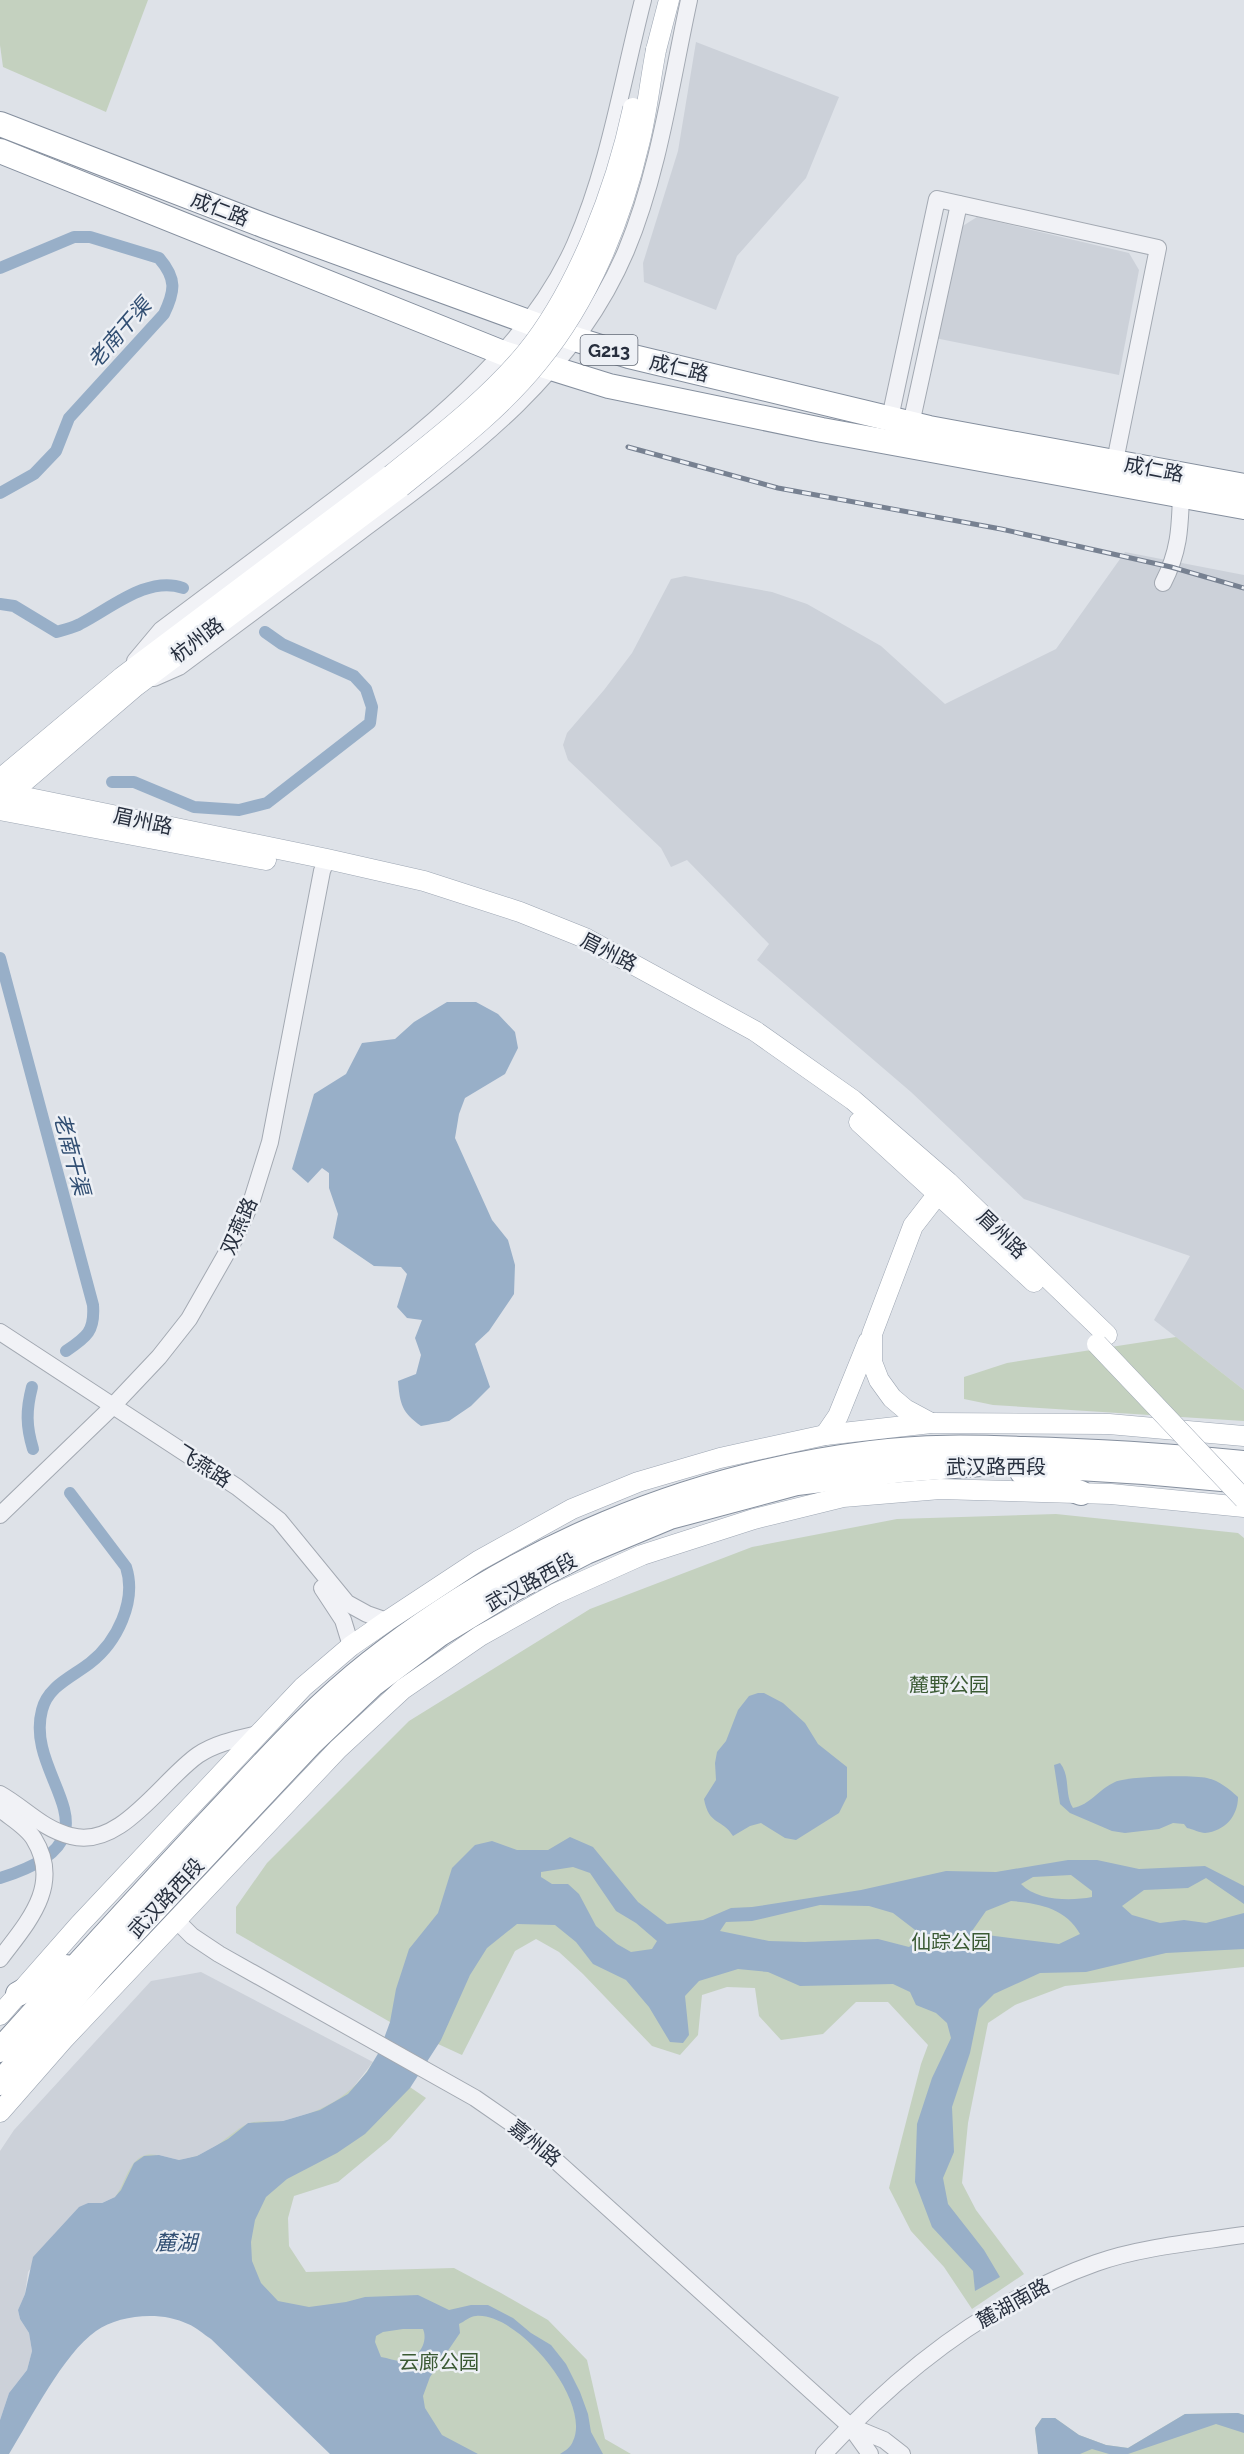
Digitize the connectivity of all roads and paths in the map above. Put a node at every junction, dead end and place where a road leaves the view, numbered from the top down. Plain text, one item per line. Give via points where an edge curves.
1 (643, 0) edge
2 (657, 0) edge
3 (669, 0) edge
4 (689, 0) edge
5 (651, 48) junction
6 (0, 124) edge
7 (0, 151) edge
8 (959, 204) junction
9 (529, 320) junction
10 (575, 339) junction
11 (503, 353) junction
12 (552, 369) junction
13 (901, 421) junction
14 (1113, 471) junction
15 (1244, 486) edge
16 (1181, 495) junction
17 (1244, 507) edge
18 (1163, 583) dead end
19 (129, 682) junction
20 (2, 796) edge
21 (324, 865) junction
22 (942, 1188) junction
23 (0, 1332) edge
24 (872, 1334) junction
25 (1102, 1339) junction
26 (0, 1341) edge
27 (110, 1409) junction
28 (931, 1423) junction
29 (825, 1435) junction
30 (1244, 1436) edge
31 (1244, 1462) edge
32 (994, 1463) junction
33 (1244, 1481) edge
34 (1081, 1493) junction
35 (1244, 1499) edge
36 (1244, 1507) edge
37 (0, 1515) edge
38 (387, 1621) junction
39 (351, 1646) junction
40 (258, 1734) junction
41 (0, 1794) edge
42 (0, 1809) edge
43 (176, 1920) junction
44 (84, 1957) junction
45 (0, 1959) edge
46 (18, 1994) junction
47 (0, 2015) edge
48 (0, 2050) edge
49 (0, 2083) edge
50 (0, 2112) edge
51 (1244, 2235) edge
52 (850, 2426) junction
53 (824, 2454) edge
54 (870, 2454) edge
55 (902, 2454) edge

1 - 9 street via 596,188 575,245 554,285
2 - 5 main road
3 - 5 main road
4 - 10 street via 645,200 605,294
5 - 19 main road, 杭州路, bridge via 640,143 624,199 600,259 561,333 511,393 468,432 396,481
6 - 9 highway, 成仁路 / G213 via 265,226
7 - 11 highway, 成仁路 / G213
8 - 13 street
8 - 13 street via 937,200
8 - 14 street via 1158,248
9 - 10 highway, 成仁路 / G213
9 - 11 street
10 - 12 street
10 - 13 highway, 成仁路 / G213 via 629,356
11 - 12 highway, 成仁路 / G213
11 - 19 street via 380,465 161,630
12 - 14 highway, 成仁路 / G213 via 609,386 822,429
12 - 19 street via 514,410 408,496 179,667
13 - 14 highway, 成仁路 / G213
14 - 15 highway, 成仁路 / G213
14 - 16 highway, 成仁路 / G213
16 - 17 highway, 成仁路 / G213
16 - 18 street via 1180,532 1174,560
19 - 20 main road, 杭州路
20 - 21 main road, 眉州路
21 - 22 main road, 眉州路 via 410,888 580,949 744,1038 854,1116
21 - 27 street, 双燕路 via 270,1142 251,1203 219,1271 189,1319
22 - 24 main road via 913,1226
22 - 25 main road, 眉州路
23 - 27 street, 飞燕路
24 - 28 main road via 872,1362 879,1380 905,1409
24 - 29 main road via 838,1416
25 - 33 main road
25 - 35 main road, bridge
26 - 27 street, 飞燕路
27 - 37 street, 双燕路
27 - 38 street, 飞燕路 via 237,1487 279,1520 347,1603
27 - 39 street, 飞燕路 via 265,1519 299,1555 331,1601 343,1620
28 - 29 main road
28 - 30 main road via 1109,1424
29 - 38 main road via 720,1458 638,1482 572,1509 478,1561
31 - 44 highway, 武汉路西段 via 1114,1452 953,1447 871,1453 788,1467 666,1499 580,1534 503,1573 428,1619 367,1665 302,1722
32 - 33 highway, 武汉路西段
32 - 34 highway
32 - 49 highway, 武汉路西段 via 797,1483 670,1517 586,1552 440,1634 372,1686 311,1743 96,1972
34 - 36 main road
34 - 43 main road via 940,1490 843,1497 754,1519 642,1555 555,1594 480,1636 403,1689 338,1749
38 - 39 main road
39 - 40 main road via 303,1687
40 - 41 street via 227,1741 196,1756 130,1818 116,1828 90,1837 73,1837 52,1830
40 - 46 main road
42 - 45 street via 26,1830 39,1849 45,1881 28,1923
43 - 50 main road
43 - 52 street, 嘉州路 via 219,1954 475,2098 524,2132
44 - 46 highway
44 - 48 highway, 武汉路西段
46 - 47 main road
51 - 52 street, 麓湖南路 via 1099,2262 1047,2282 916,2364
52 - 53 street, 麓湖南路
52 - 54 street, 嘉州路
52 - 55 street, 嘉州路 via 884,2440

